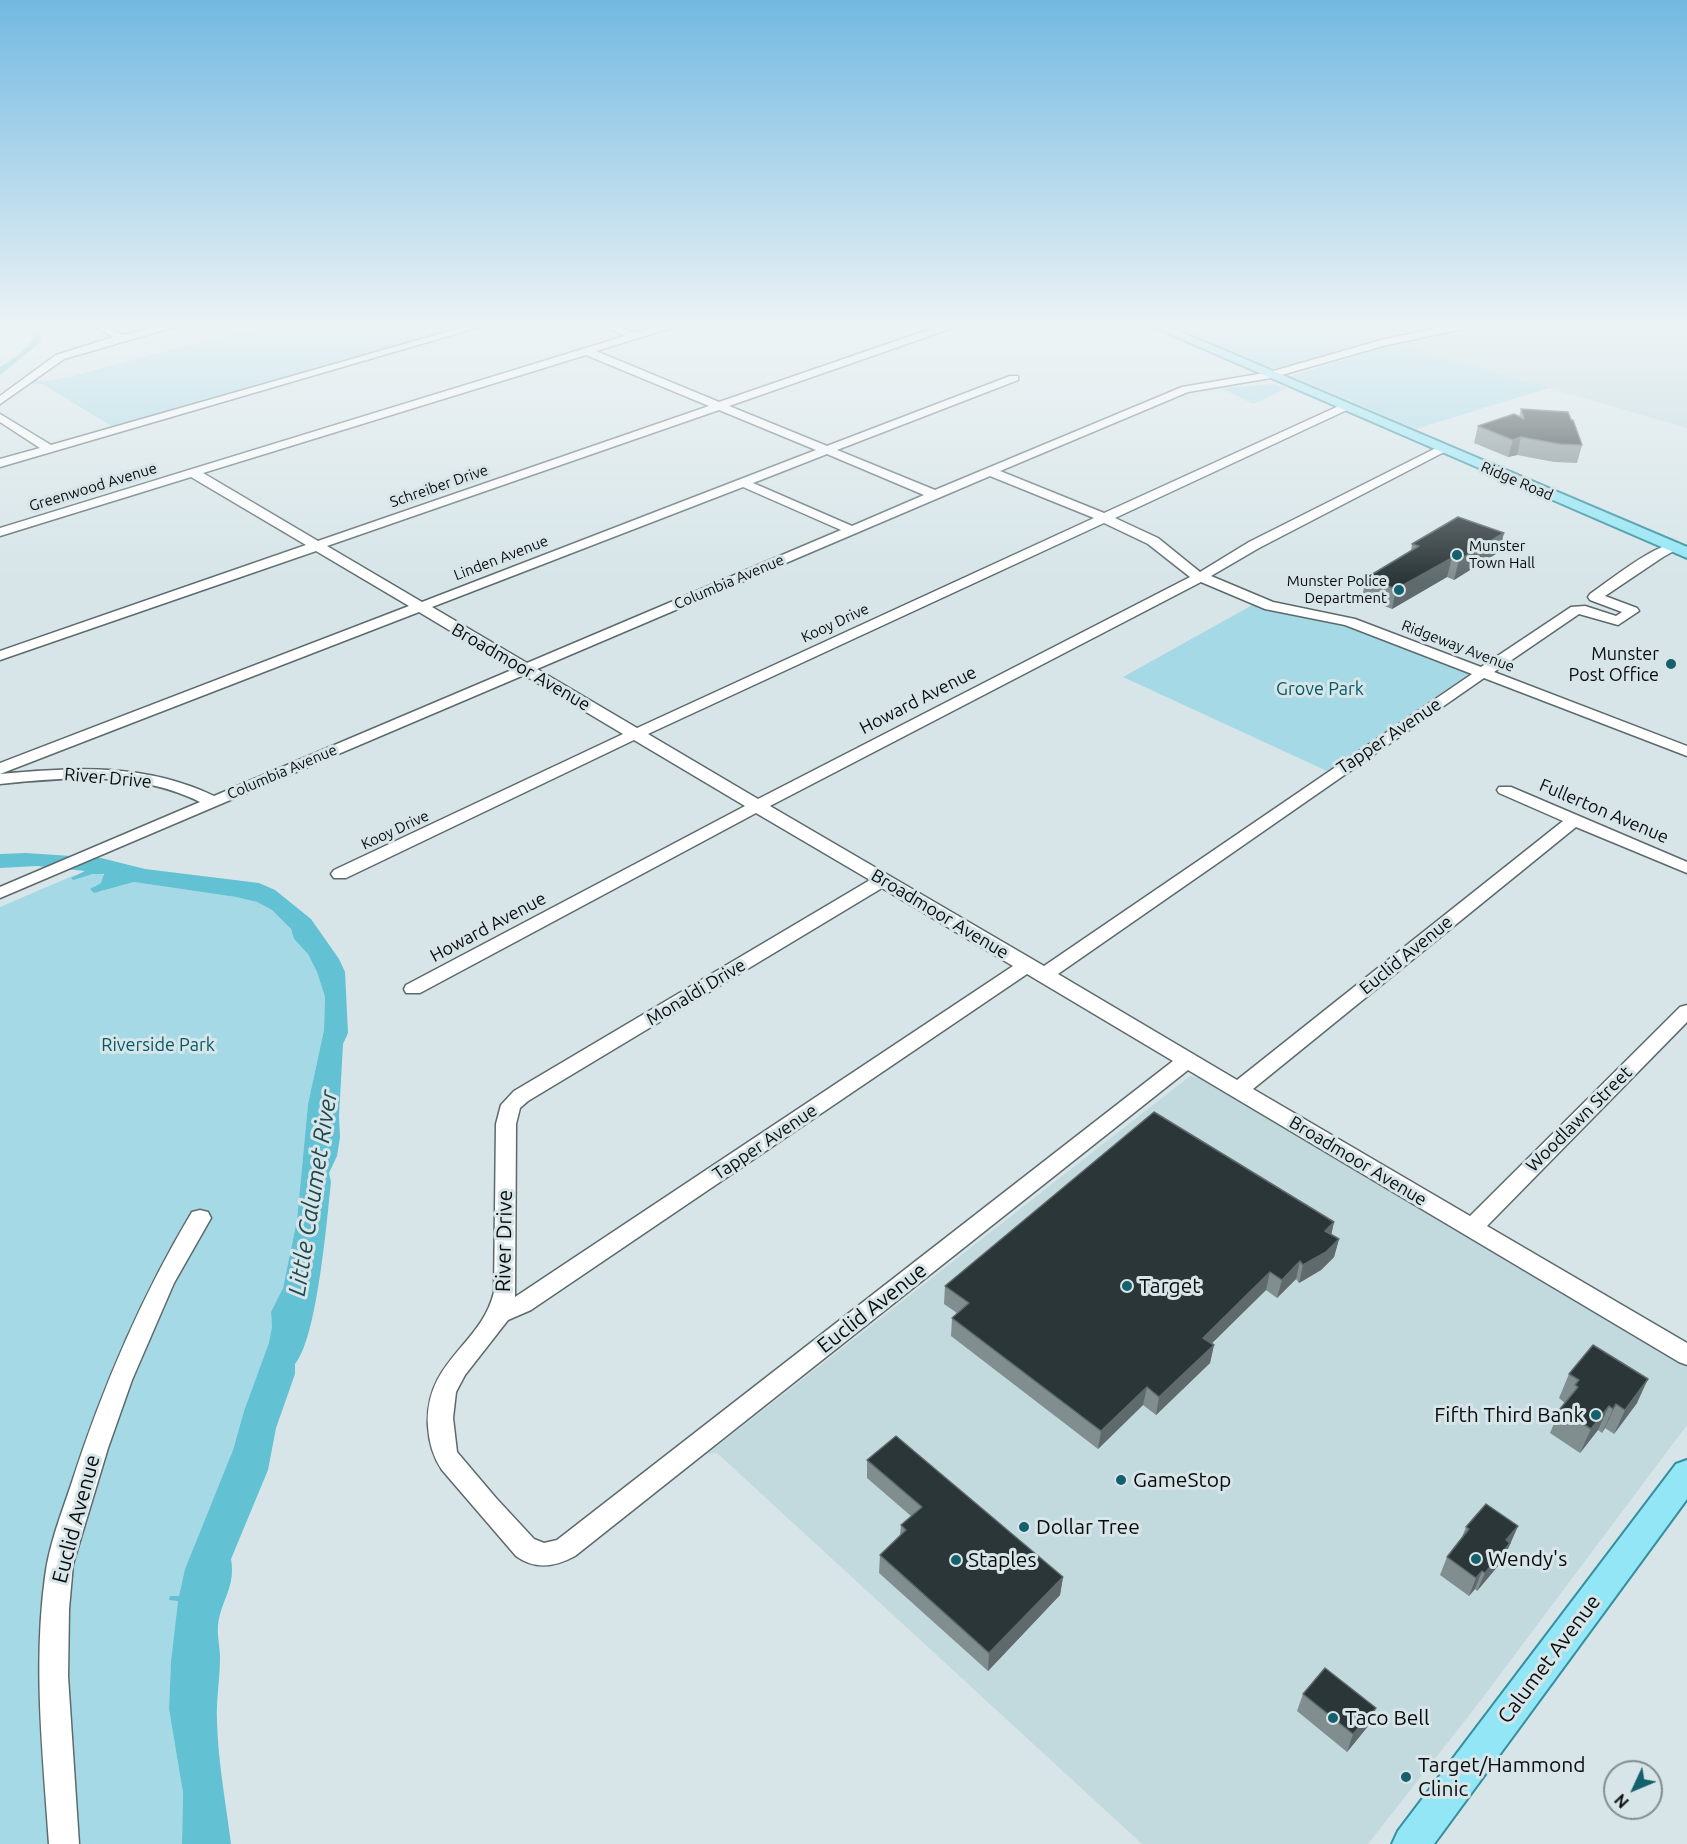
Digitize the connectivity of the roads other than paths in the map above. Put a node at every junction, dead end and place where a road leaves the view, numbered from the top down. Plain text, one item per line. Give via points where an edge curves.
1 (186, 409) edge
2 (397, 409) edge
3 (711, 409) edge
4 (727, 409) edge
5 (935, 409) edge
6 (1139, 409) edge
7 (1341, 409) edge
8 (1350, 409) edge
9 (0, 417) edge
10 (50, 448) junction
11 (1442, 449) junction
12 (828, 451) junction
13 (0, 463) edge
14 (192, 472) junction
15 (991, 472) junction
16 (744, 483) junction
17 (933, 495) junction
18 (1102, 518) junction
19 (851, 530) junction
20 (0, 532) edge
21 (317, 545) junction
22 (1681, 550) edge
23 (1202, 576) junction
24 (420, 607) junction
25 (0, 656) edge
26 (525, 669) junction
27 (1482, 673) junction
28 (635, 734) junction
29 (1687, 751) edge
30 (0, 769) edge
31 (0, 778) edge
32 (1505, 790) dead end
33 (213, 802) junction
34 (757, 806) junction
35 (1574, 820) junction
36 (1687, 868) edge
37 (340, 874) dead end
38 (883, 880) junction
39 (0, 892) edge
40 (1035, 970) junction
41 (413, 989) dead end
42 (1687, 1011) edge
43 (1187, 1060) junction
44 (1238, 1090) junction
45 (511, 1105) joint
46 (200, 1218) dead end
47 (1472, 1228) junction
48 (500, 1313) junction
49 (1687, 1355) edge
50 (1687, 1474) edge
51 (555, 1554) joint
52 (64, 1844) edge
53 (1411, 1844) edge

1 - 10 street
2 - 14 street, Greenwood Avenue
3 - 21 street, Schreiber Drive
4 - 12 street
5 - 12 street, Linden Avenue
6 - 15 street, Columbia Avenue
7 - 18 street, Kooy Drive
8 - 11 main road, Ridge Road
9 - 10 street
10 - 13 street
11 - 22 main road, Ridge Road
11 - 23 street, Howard Avenue via 1254,545
12 - 16 street, Linden Avenue
12 - 17 street
14 - 20 street, Greenwood Avenue
14 - 21 street, Broadmoor Avenue
15 - 17 street, Columbia Avenue
15 - 18 street, Ridgeway Avenue
16 - 19 street
16 - 24 street, Linden Avenue
17 - 19 street, Columbia Avenue
18 - 23 street, Ridgeway Avenue via 1153,541 1182,568
18 - 28 street, Kooy Drive
19 - 26 street, Columbia Avenue
21 - 24 street, Broadmoor Avenue
21 - 25 street, Schreiber Drive
22 - 27 street, Tapper Avenue via 1658,554 1595,597 1632,611 1618,621 1576,610
23 - 27 street, Ridgeway Avenue via 1270,606 1350,622
23 - 34 street, Howard Avenue
24 - 26 street, Broadmoor Avenue
24 - 30 street, Linden Avenue
26 - 28 street, Broadmoor Avenue
26 - 33 street, Columbia Avenue
27 - 29 street, Ridgeway Avenue
27 - 40 street, Tapper Avenue
28 - 34 street, Broadmoor Avenue
28 - 37 street, Kooy Drive
31 - 33 street, River Drive via 116,775 164,783
32 - 35 street, Fullerton Avenue
33 - 39 street, Columbia Avenue
34 - 38 street, Broadmoor Avenue
34 - 41 street, Howard Avenue
35 - 36 street, Fullerton Avenue
35 - 44 street, Euclid Avenue
38 - 40 street, Broadmoor Avenue
38 - 45 street, Monaldi Drive
40 - 43 street, Broadmoor Avenue
40 - 48 street, Tapper Avenue via 523,1304
42 - 47 street, Woodlawn Street
43 - 44 street, Broadmoor Avenue
43 - 51 street, Euclid Avenue
44 - 47 street, Broadmoor Avenue
45 - 48 street, River Drive via 506,1124 506,1277
46 - 52 street, Euclid Avenue via 170,1266 106,1413 58,1573 53,1682
47 - 49 street, Broadmoor Avenue
48 - 51 street, River Drive via 461,1359 448,1382 441,1404 447,1458 516,1539 531,1552
50 - 53 main road, Calumet Avenue

